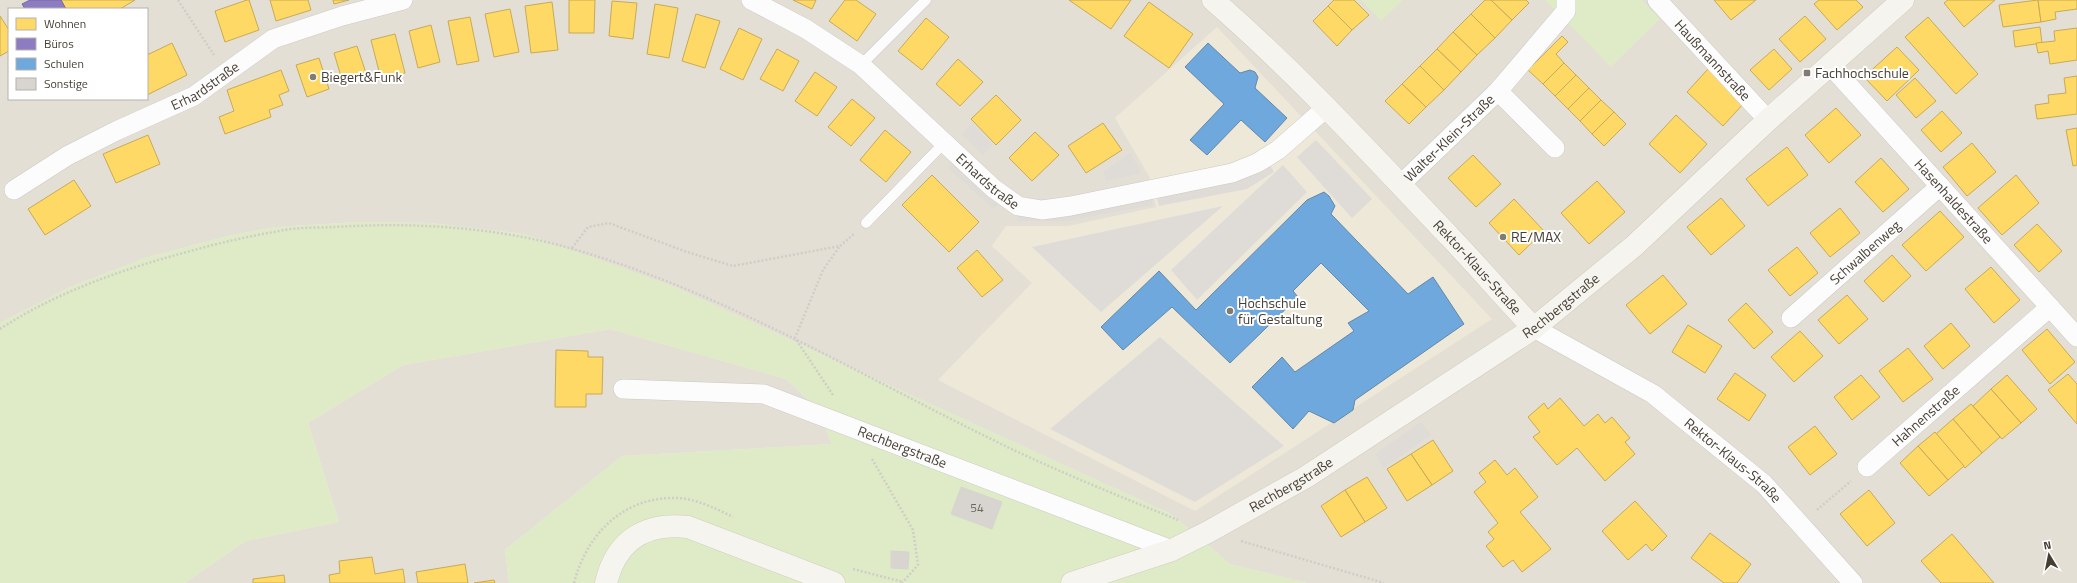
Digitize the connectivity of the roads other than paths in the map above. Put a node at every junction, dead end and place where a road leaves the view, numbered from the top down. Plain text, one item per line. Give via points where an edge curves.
1 (402, 0) edge
2 (750, 0) edge
3 (926, 0) edge
4 (1213, 0) edge
5 (1566, 0) edge
6 (1657, 0) edge
7 (1902, 0) edge
8 (861, 65) junction
9 (1830, 65) junction
10 (1498, 90) junction
11 (1326, 108) junction
12 (1768, 120) junction
13 (943, 144) junction
14 (1555, 148) dead end
15 (1400, 185) junction
16 (1940, 186) junction
17 (14, 190) dead end
18 (866, 224) road end
19 (2050, 307) junction
20 (1791, 318) dead end
21 (1534, 328) junction
22 (2077, 337) edge
23 (623, 389) dead end
24 (1867, 467) road end
25 (1172, 550) junction
26 (606, 583) edge
27 (834, 583) edge
28 (1072, 583) edge
29 (1853, 583) edge

1 - 17 street, Erhardstraße via 342,16 273,39 194,96 67,156
2 - 8 street, Erhardstraße via 806,28
3 - 8 lane
4 - 11 main road, Rektor-Klaus-Straße
5 - 10 street, Walter-Klein-Straße via 1566,11
6 - 12 street, Haußmannstraße
7 - 9 main road, Rechbergstraße
8 - 13 street, Erhardstraße
9 - 12 main road, Rechbergstraße
9 - 16 street, Hasenhaldestraße
10 - 14 street, Walter-Klein-Straße
10 - 15 street, Walter-Klein-Straße
11 - 13 street, Erhardstraße via 1278,150 1257,163 1232,173 1042,210 1018,206 993,188
11 - 15 main road, Rektor-Klaus-Straße
12 - 21 main road, Rechbergstraße via 1634,246
13 - 18 lane
15 - 21 main road, Rektor-Klaus-Straße
16 - 19 street, Hasenhaldestraße
16 - 20 street, Schwalbenweg
19 - 22 street, Hasenhaldestraße
19 - 24 street, Hahnenstraße
21 - 25 main road, Rechbergstraße via 1306,477
21 - 29 street, Rektor-Klaus-Straße via 1653,394 1764,484
23 - 25 street, Rechbergstraße via 764,394
25 - 28 main road, Rechbergstraße
26 - 27 main road via 609,568 619,550 634,538 671,525 688,527

